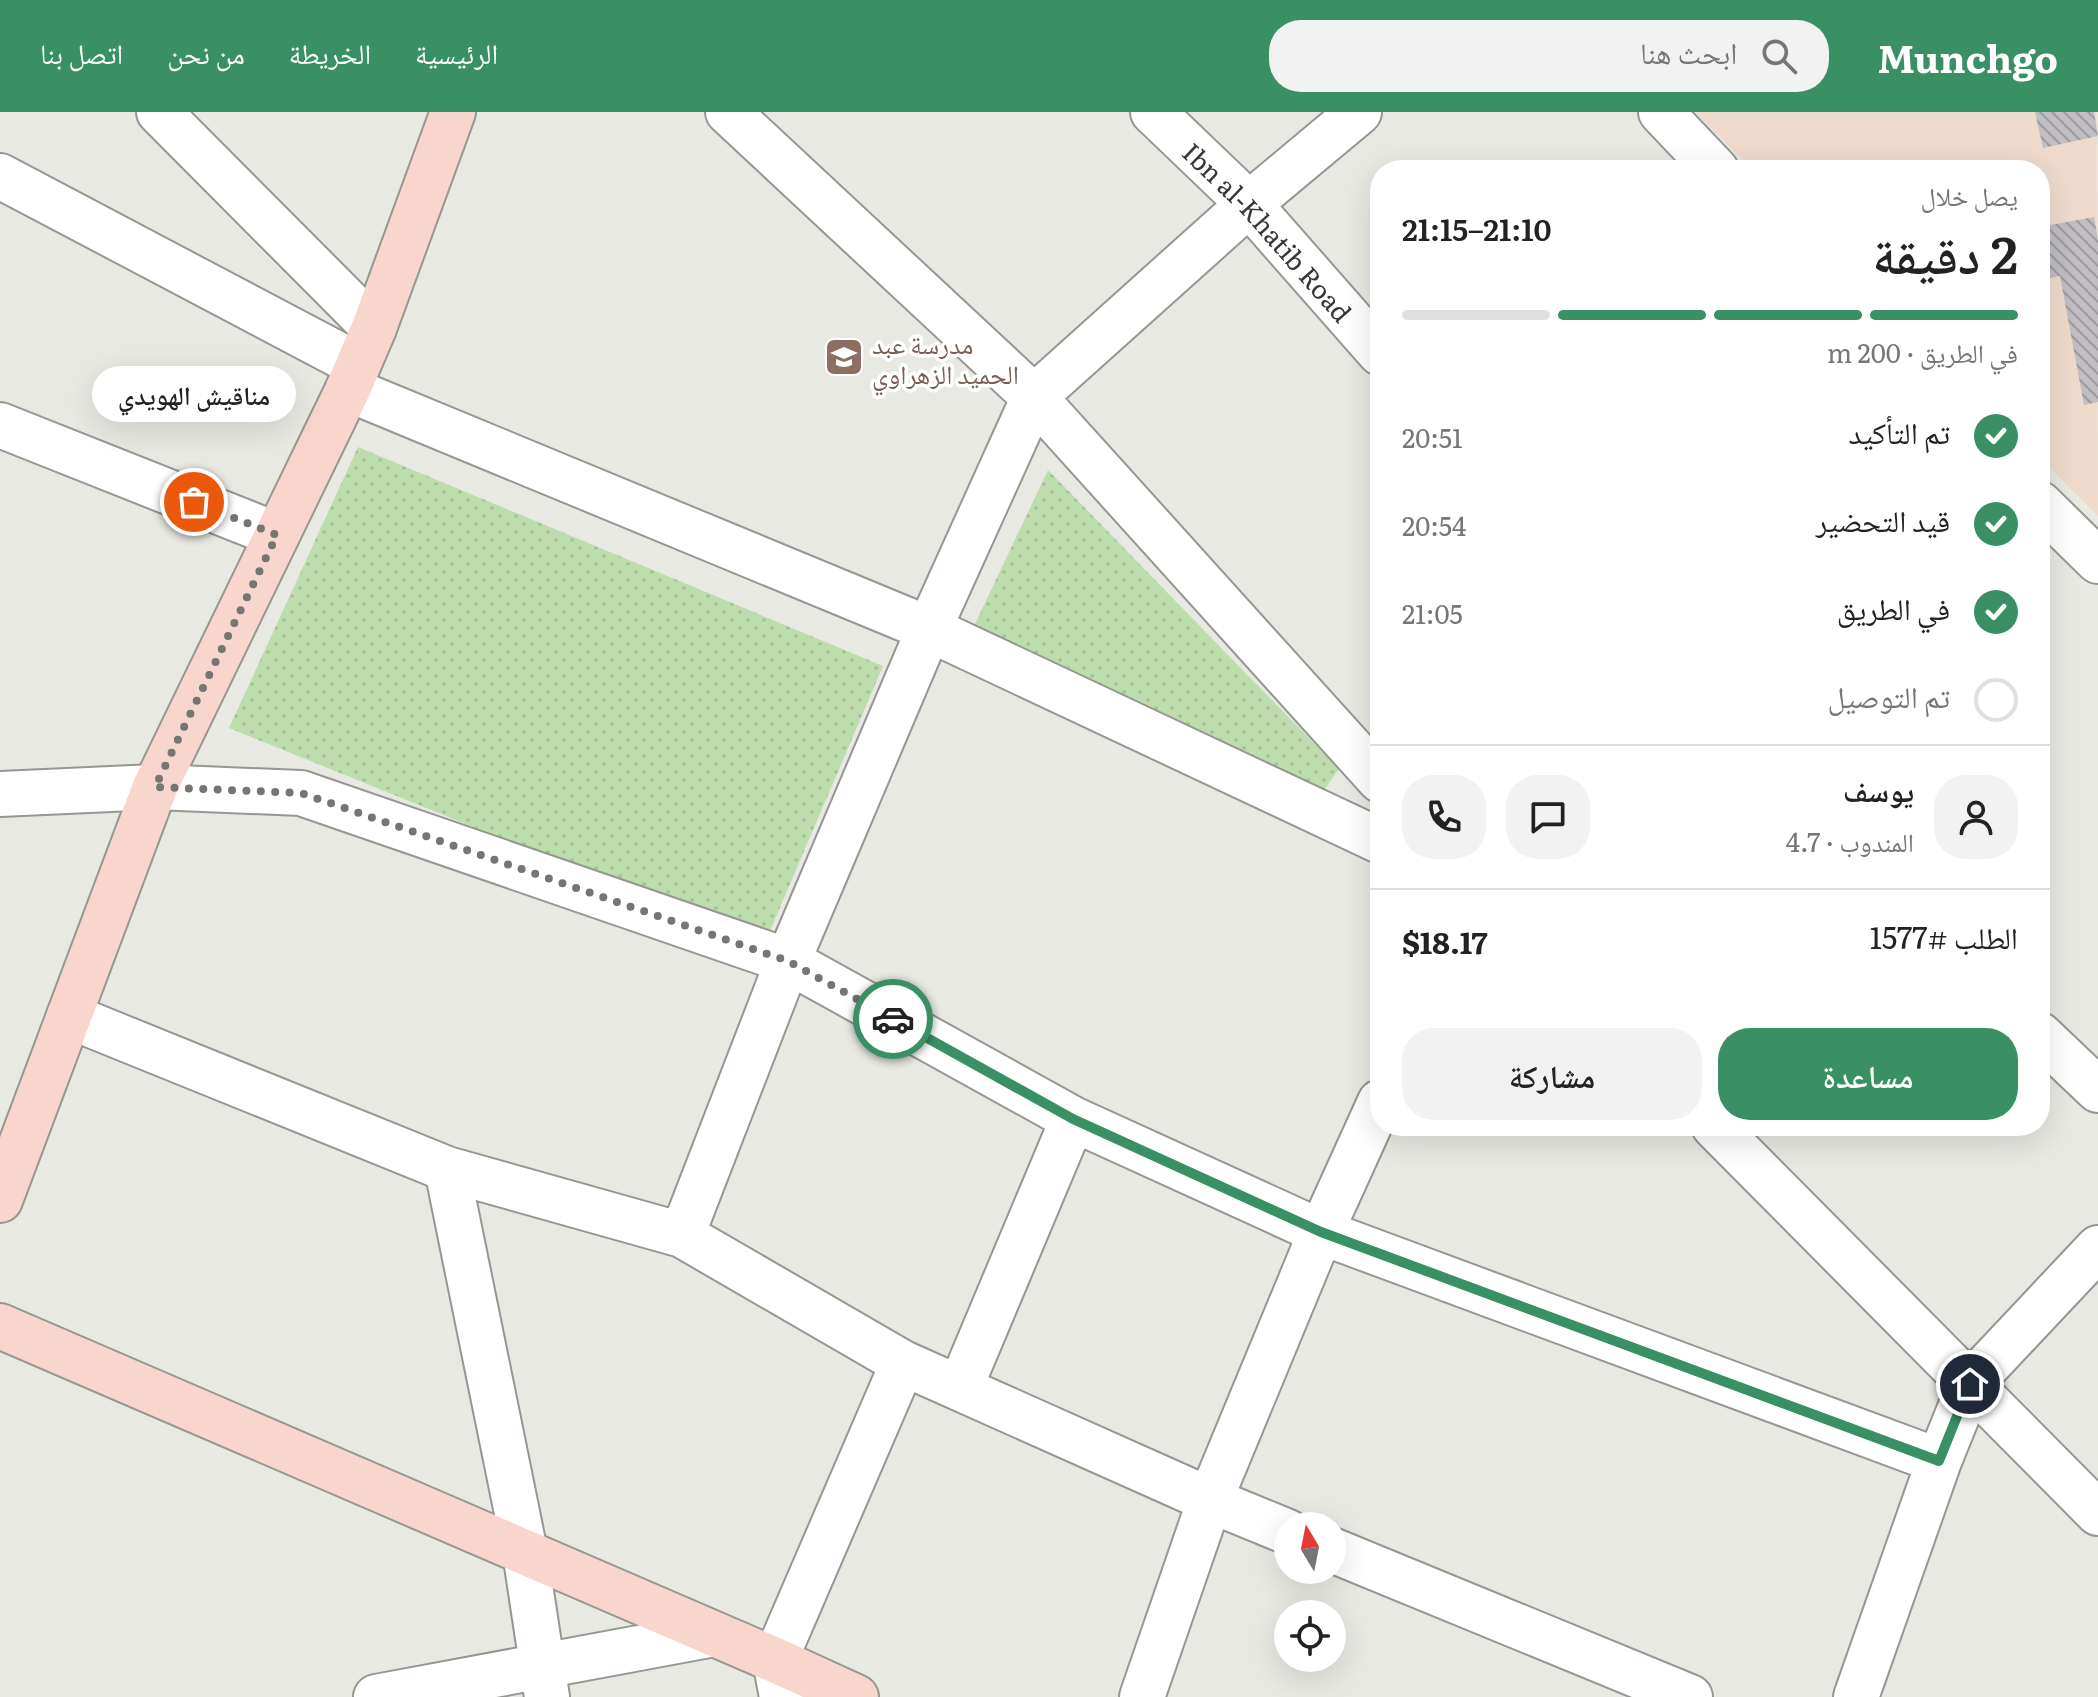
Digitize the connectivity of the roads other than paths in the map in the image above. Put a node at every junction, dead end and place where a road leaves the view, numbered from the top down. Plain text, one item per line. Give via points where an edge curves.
1 (159, 112) edge
2 (453, 112) edge
3 (728, 112) edge
4 (1153, 112) edge
5 (1359, 112) edge
6 (1661, 112) edge
7 (1707, 160) edge
8 (0, 176) edge
9 (1249, 204) junction
10 (1370, 342) edge
11 (360, 360) junction
12 (1034, 397) junction
13 (0, 425) edge
14 (2050, 514) edge
15 (277, 535) junction
16 (2098, 561) edge
17 (929, 629) junction
18 (1370, 769) edge
19 (155, 787) junction
20 (0, 794) edge
21 (1370, 836) edge
22 (788, 961) junction
23 (69, 1016) junction
24 (2050, 1044) edge
25 (2098, 1090) edge
26 (1073, 1119) junction
27 (1370, 1124) edge
28 (1724, 1136) edge
29 (447, 1169) junction
30 (0, 1200) edge
31 (1321, 1232) junction
32 (682, 1235) junction
33 (2098, 1248) edge
34 (0, 1326) edge
35 (903, 1363) junction
36 (1970, 1384) junction
37 (960, 1388) junction
38 (1939, 1461) junction
39 (1210, 1500) junction
40 (2098, 1513) edge
41 (1274, 1526) edge
42 (525, 1552) junction
43 (1346, 1556) edge
44 (714, 1634) junction
45 (778, 1678) edge
46 (544, 1681) edge
47 (376, 1697) edge
48 (856, 1697) edge
49 (1142, 1697) edge
50 (1690, 1697) edge
51 (1856, 1697) edge

1 - 11 street
2 - 11 main road
3 - 12 street
4 - 9 street, Ibn al-Khatib Road
5 - 9 street
6 - 7 street
8 - 11 street
9 - 10 street, Ibn al-Khatib Road
9 - 12 street
11 - 15 main road
11 - 17 street
12 - 17 street
12 - 18 street
13 - 15 street
14 - 16 street
15 - 19 main road
17 - 21 street
17 - 22 street
19 - 20 street
19 - 22 street via 301,793
19 - 23 main road
22 - 26 street
22 - 32 street
23 - 29 street
23 - 30 main road
24 - 25 street
26 - 31 street
26 - 37 street
27 - 31 street
28 - 36 street
29 - 32 street
29 - 42 street
31 - 38 street
31 - 39 street
32 - 35 street
33 - 36 street
34 - 42 main road
35 - 37 street
35 - 45 street
36 - 38 street
36 - 40 street
37 - 39 street
38 - 51 street
39 - 41 street
39 - 49 street
42 - 44 main road
42 - 46 street
43 - 50 street
44 - 45 main road
44 - 46 street
45 - 48 main road
46 - 47 street

